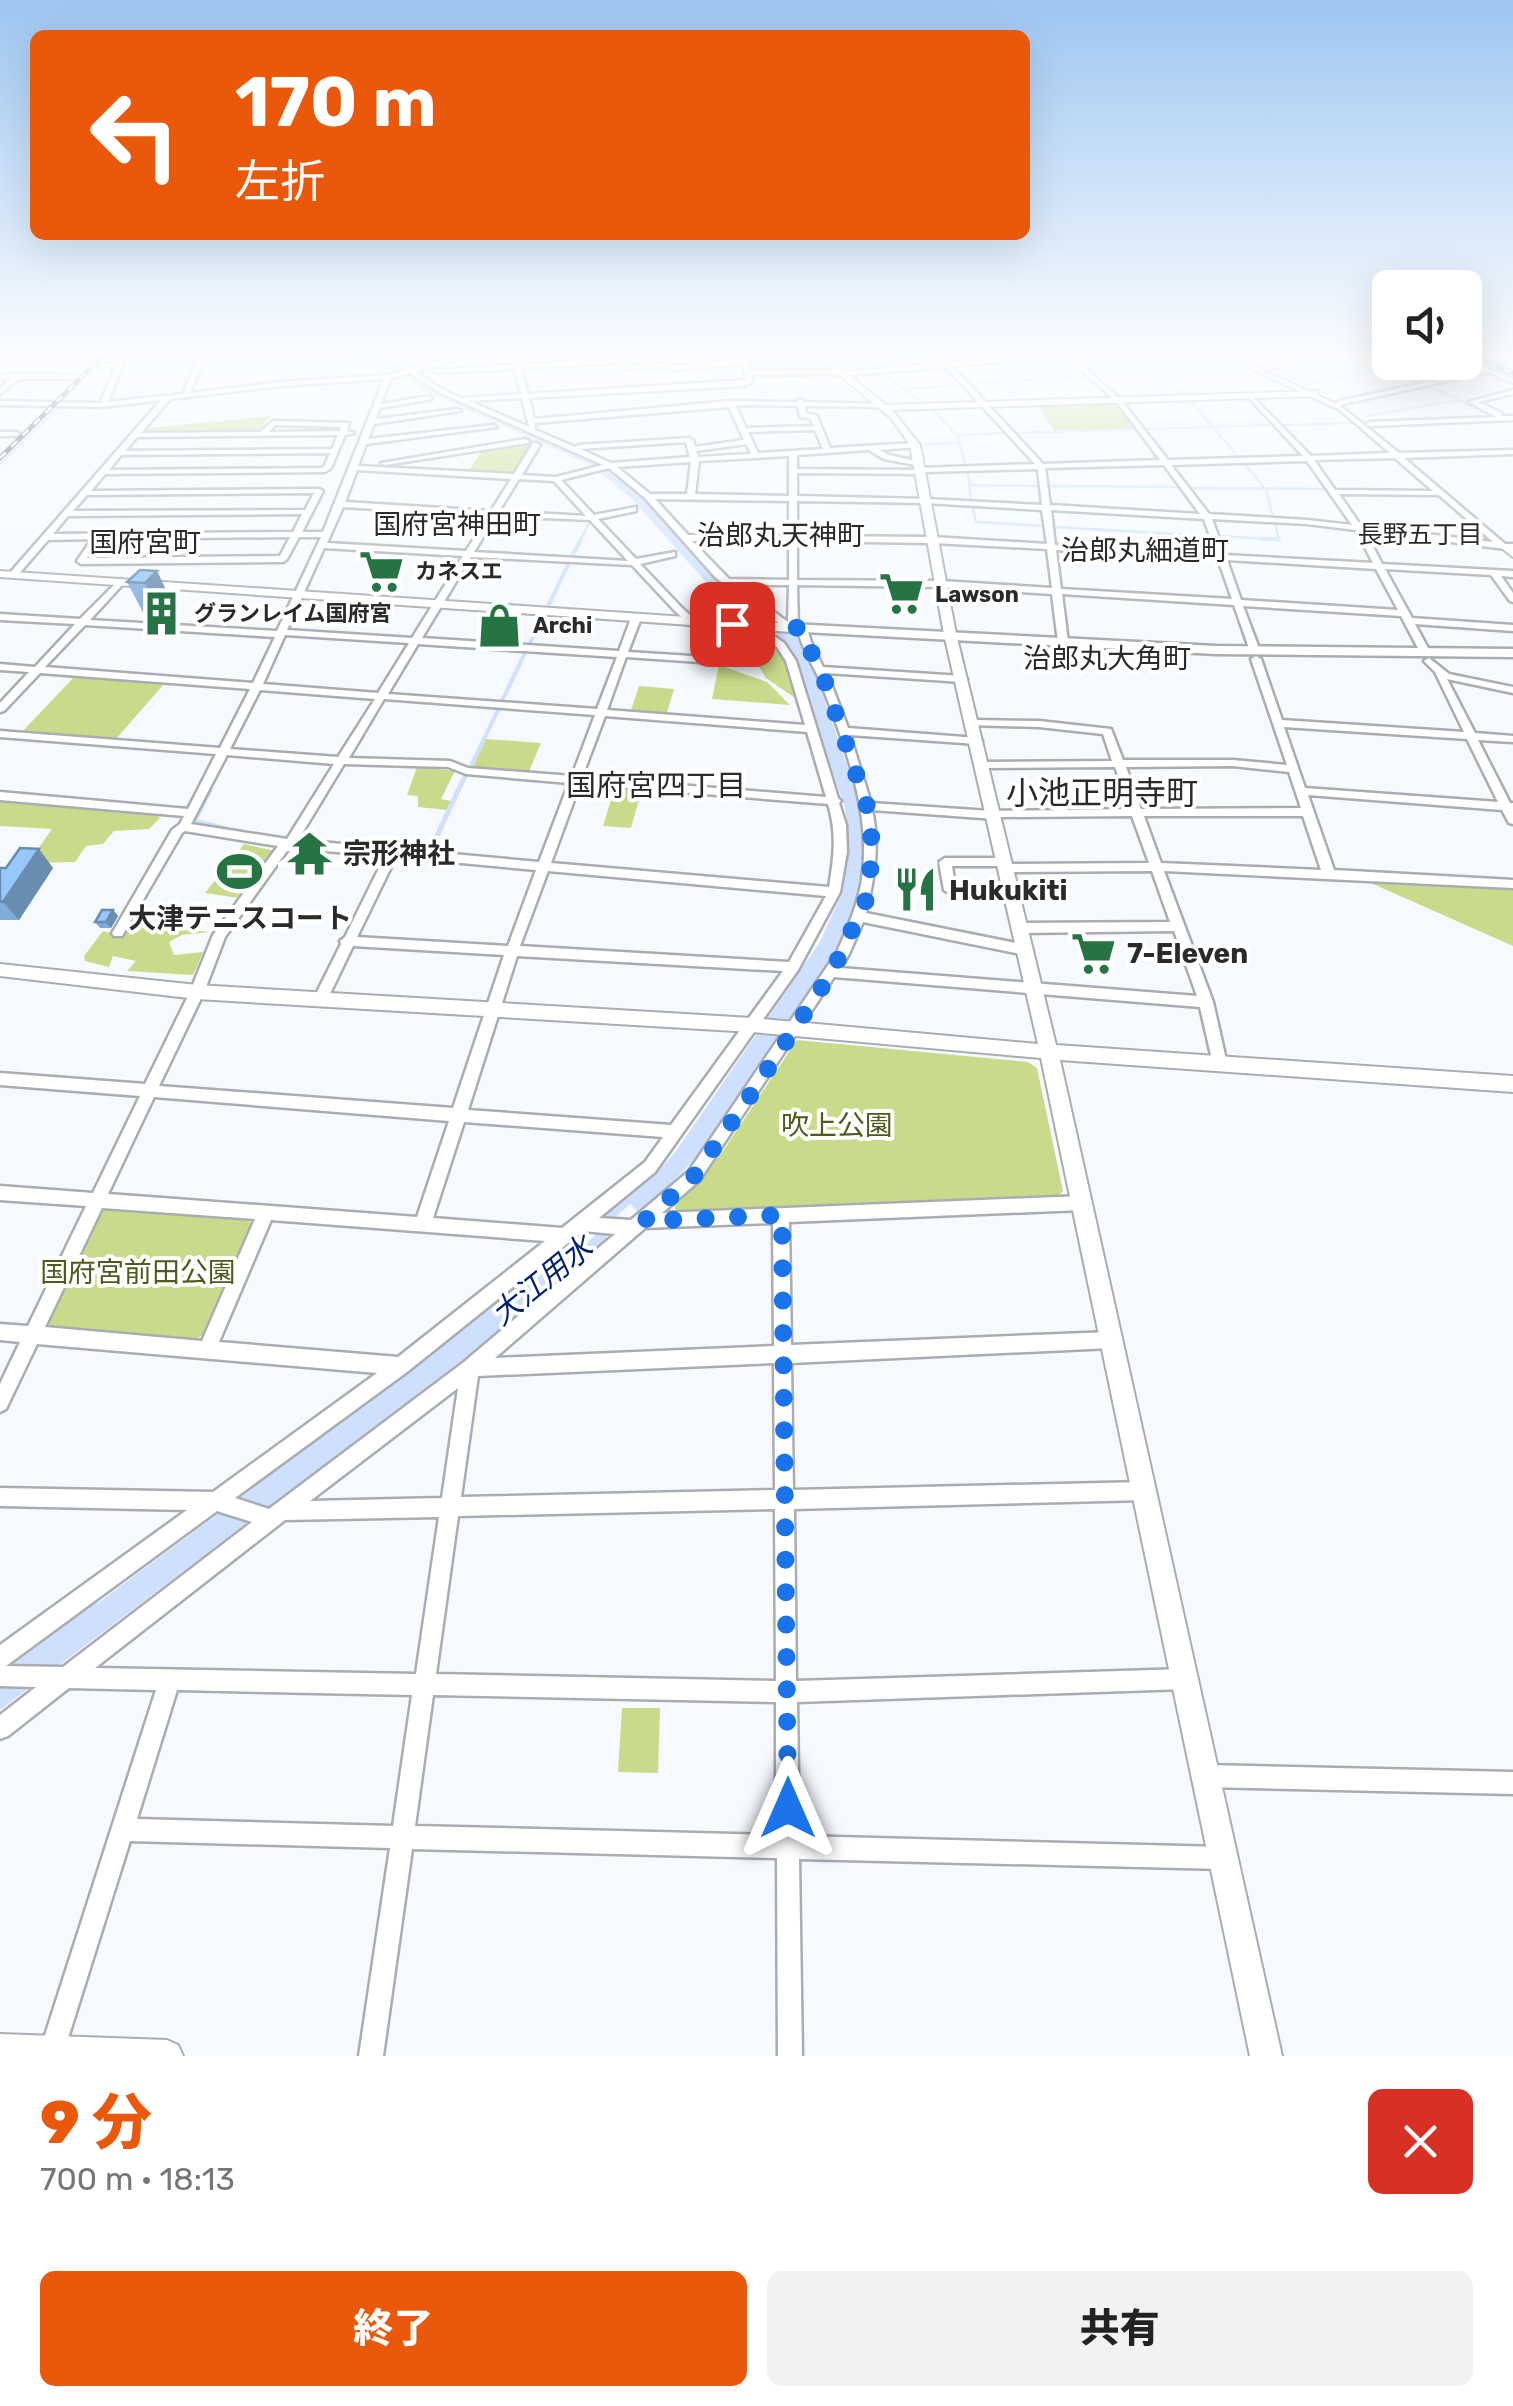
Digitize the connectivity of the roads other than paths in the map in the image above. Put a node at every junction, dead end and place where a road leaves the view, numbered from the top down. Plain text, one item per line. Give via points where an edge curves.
1 (233, 452) edge
2 (334, 452) edge
3 (359, 452) edge
4 (456, 452) edge
5 (532, 452) edge
6 (583, 452) edge
7 (694, 452) edge
8 (753, 452) edge
9 (828, 452) edge
10 (878, 452) edge
11 (916, 452) edge
12 (1028, 452) edge
13 (1157, 452) edge
14 (1303, 452) edge
15 (1396, 452) edge
16 (1397, 452) edge
17 (1513, 452) edge
18 (120, 453) joint
19 (792, 454) junction
20 (1400, 455) junction
21 (756, 456) junction
22 (1309, 458) junction
23 (695, 460) junction
24 (1164, 462) junction
25 (610, 465) junction
26 (1041, 466) junction
27 (354, 468) junction
28 (920, 469) junction
29 (792, 471) junction
30 (103, 472) junction
31 (516, 477) junction
32 (556, 479) junction
33 (1332, 489) junction
34 (1436, 491) junction
35 (85, 492) junction
36 (648, 496) junction
37 (691, 497) junction
38 (793, 499) junction
39 (926, 501) junction
40 (340, 504) junction
41 (1046, 508) junction
42 (633, 509) dead end
43 (309, 512) junction
44 (66, 514) junction
45 (494, 514) junction
46 (1208, 516) junction
47 (592, 518) junction
48 (1359, 529) junction
49 (298, 534) junction
50 (47, 536) junction
51 (98, 536) junction
52 (685, 538) junction
53 (793, 539) junction
54 (324, 540) junction
55 (933, 540) junction
56 (1051, 547) junction
57 (1511, 549) edge
58 (469, 554) junction
59 (672, 554) dead end
60 (1222, 557) junction
61 (635, 563) junction
62 (1379, 566) junction
63 (1494, 573) junction
64 (7, 574) edge
65 (1513, 574) edge
66 (120, 582) junction
67 (727, 582) junction
68 (793, 582) junction
69 (941, 584) junction
70 (1057, 591) junction
71 (298, 595) junction
72 (1513, 599) edge
73 (1238, 602) junction
74 (438, 604) junction
75 (0, 617) edge
76 (1406, 617) junction
77 (636, 618) junction
78 (691, 621) junction
79 (81, 623) junction
80 (754, 626) junction
81 (796, 628) junction
82 (1513, 628) edge
83 (281, 633) junction
84 (952, 639) junction
85 (415, 642) junction
86 (1064, 642) junction
87 (1513, 653) edge
88 (1255, 655) junction
89 (622, 656) junction
90 (1431, 662) junction
91 (1513, 663) edge
92 (0, 667) edge
93 (37, 670) junction
94 (821, 670) junction
95 (962, 679) junction
96 (256, 688) junction
97 (1513, 690) edge
98 (381, 697) junction
99 (0, 709) edge
100 (600, 714) junction
101 (1277, 723) junction
102 (973, 724) junction
103 (813, 729) junction
104 (843, 732) junction
105 (0, 734) edge
106 (1469, 736) junction
107 (1513, 740) edge
108 (977, 741) junction
109 (222, 752) junction
110 (341, 761) junction
111 (1119, 764) junction
112 (983, 765) junction
113 (1293, 769) junction
114 (575, 781) junction
115 (1300, 791) junction
116 (0, 796) edge
117 (835, 801) junction
118 (867, 806) junction
119 (1510, 807) edge
120 (191, 812) junction
121 (1308, 812) junction
122 (1137, 813) junction
123 (994, 814) junction
124 (1513, 820) edge
125 (184, 827) junction
126 (288, 844) junction
127 (392, 853) junction
128 (1006, 865) junction
129 (543, 866) junction
130 (1157, 867) junction
131 (1329, 874) junction
132 (1513, 884) edge
133 (1012, 890) junction
134 (834, 892) junction
135 (861, 916) junction
136 (1178, 926) junction
137 (1021, 928) junction
138 (118, 934) dead end
139 (346, 941) junction
140 (1026, 950) junction
141 (512, 951) junction
142 (793, 967) junction
143 (0, 970) edge
144 (832, 972) junction
145 (1034, 989) junction
146 (197, 992) junction
147 (320, 1000) junction
148 (1206, 1002) junction
149 (492, 1010) junction
150 (755, 1025) junction
151 (792, 1029) junction
152 (1049, 1052) junction
153 (1220, 1064) junction
154 (0, 1079) edge
155 (1513, 1084) edge
156 (150, 1092) junction
157 (458, 1115) junction
158 (674, 1132) junction
159 (0, 1192) edge
160 (98, 1200) junction
161 (1082, 1203) junction
162 (266, 1213) junction
163 (782, 1215) junction
164 (583, 1223) junction
165 (424, 1224) junction
166 (634, 1225) junction
167 (564, 1235) junction
168 (0, 1332) edge
169 (33, 1335) junction
170 (1111, 1340) junction
171 (208, 1347) junction
172 (783, 1356) junction
173 (401, 1366) junction
174 (470, 1368) junction
175 (0, 1403) edge
176 (1144, 1490) junction
177 (0, 1497) edge
178 (784, 1499) junction
179 (218, 1501) junction
180 (449, 1507) junction
181 (271, 1515) junction
182 (0, 1658) edge
183 (0, 1676) edge
184 (54, 1678) junction
185 (170, 1680) junction
186 (1184, 1680) junction
187 (423, 1685) junction
188 (786, 1692) junction
189 (0, 1728) edge
190 (1206, 1776) junction
191 (1513, 1783) edge
192 (122, 1830) junction
193 (400, 1837) junction
194 (788, 1847) junction
195 (1223, 1858) junction
196 (0, 2050) edge
197 (51, 2052) junction
198 (167, 2056) edge
199 (372, 2056) edge
200 (790, 2056) edge
201 (1266, 2056) edge

1 - 18 street
2 - 30 street via 322,470
3 - 27 street
4 - 27 street
5 - 31 street
6 - 25 street
7 - 23 street
8 - 21 street
9 - 19 street
10 - 28 street
11 - 28 street
12 - 26 street
13 - 24 street
14 - 22 street
15 - 20 street
16 - 20 street
17 - 20 street
18 - 30 street
19 - 21 street
19 - 29 street
20 - 22 street
20 - 34 street
20 - 57 street
21 - 23 street
22 - 24 street
22 - 33 street
23 - 25 street
23 - 37 street
24 - 26 street
24 - 46 street
25 - 32 street
25 - 36 street
26 - 28 street
26 - 41 street
27 - 31 street
27 - 40 street
28 - 29 street
28 - 39 street
29 - 38 street
30 - 35 street
31 - 32 street
31 - 45 street
32 - 47 street
33 - 34 street
33 - 48 street
34 - 57 street
35 - 43 street via 319,491
35 - 44 street
36 - 37 street
36 - 52 street
37 - 38 street
38 - 39 street
38 - 53 street
39 - 41 street
39 - 55 street
40 - 45 street
40 - 54 street
41 - 46 street
41 - 56 street
42 - 47 street
43 - 44 street
43 - 49 street
44 - 50 street
45 - 47 street
45 - 58 street
46 - 48 street
46 - 60 street
47 - 61 street
48 - 57 street
48 - 62 street
49 - 51 street
49 - 51 street via 283,560 81,561
49 - 54 street
50 - 51 street
50 - 64 street
52 - 53 street
52 - 67 street
53 - 55 street
53 - 68 street
54 - 58 street
54 - 71 street
55 - 56 street
55 - 69 street
56 - 60 street
56 - 70 street
58 - 61 street
58 - 74 street
59 - 61 street
60 - 62 street
60 - 73 street
61 - 78 street
62 - 63 street
62 - 76 street
63 - 65 street
63 - 72 street
64 - 66 street
66 - 71 street
66 - 79 street
67 - 68 street
67 - 81 street
68 - 69 street
68 - 81 street
69 - 70 street
69 - 84 street
70 - 73 street
70 - 86 street
71 - 74 street
71 - 83 street
73 - 76 street
73 - 88 street
74 - 77 street
74 - 85 street
75 - 79 street
76 - 82 street
76 - 90 street
77 - 78 street
77 - 89 street
78 - 80 street
78 - 89 street via 729,661
79 - 83 street
79 - 93 street
80 - 81 street
80 - 103 street via 792,661
81 - 84 main road
81 - 94 street
83 - 85 street
83 - 96 street
84 - 86 main road
84 - 88 main road
84 - 95 street
85 - 89 street
85 - 98 street
86 - 88 main road
87 - 90 main road
88 - 90 main road
88 - 101 street
89 - 100 street
90 - 91 main road
90 - 97 street
90 - 106 street
92 - 93 street
93 - 96 street
93 - 99 street
94 - 95 street
94 - 104 street
95 - 102 street
96 - 98 street
96 - 109 street
98 - 100 street
98 - 110 street
100 - 103 street
100 - 114 street
101 - 106 street
101 - 113 street
102 - 108 street
102 - 111 street via 1104,729
103 - 117 street
104 - 108 street
104 - 118 street
105 - 109 street
106 - 107 street
106 - 119 street
108 - 112 street
109 - 110 street
109 - 120 street
110 - 114 street via 450,764
110 - 126 street
111 - 112 street
111 - 113 street
111 - 122 street
112 - 123 street
113 - 115 street
114 - 117 street
114 - 129 street
115 - 119 street
115 - 121 street
116 - 120 street
117 - 134 street via 842,852
118 - 123 street
118 - 135 street via 872,864
119 - 124 street
120 - 125 street
121 - 122 street
121 - 131 street
122 - 123 street
122 - 130 street
123 - 128 street
125 - 126 street
125 - 138 street via 144,882
126 - 127 street
126 - 146 street via 218,936
127 - 129 street
127 - 139 street
128 - 130 street
128 - 133 street
128 - 133 street via 945,862 950,890
129 - 134 street
129 - 141 street
130 - 131 street
130 - 136 street
131 - 132 street
133 - 137 street
134 - 142 street
135 - 140 street
135 - 144 street
136 - 137 street
136 - 148 street
137 - 140 street
139 - 141 street
139 - 147 street
140 - 145 street
141 - 142 street
141 - 149 street
142 - 150 street
143 - 146 street
144 - 145 street
144 - 151 street
145 - 148 street
145 - 152 street
146 - 147 street
146 - 156 street
147 - 149 street
148 - 153 street
149 - 150 street
149 - 157 street
150 - 151 street
150 - 158 street
151 - 152 street
151 - 166 street via 694,1176
152 - 153 street
152 - 161 street
153 - 155 street
154 - 156 street
156 - 157 street
156 - 160 street
157 - 158 street
157 - 165 street
158 - 164 street via 650,1167
159 - 160 street
160 - 162 street
160 - 169 street
161 - 163 street
161 - 170 street
162 - 165 street
162 - 171 street
163 - 166 street
163 - 172 street
164 - 166 street
164 - 167 street
165 - 167 street
166 - 174 street
167 - 173 street
168 - 169 street
169 - 171 street
169 - 175 street
170 - 172 street
170 - 176 street
171 - 173 street
172 - 174 street
172 - 178 street
173 - 179 street
174 - 180 street
174 - 181 street
176 - 178 street
176 - 186 street
177 - 179 street
178 - 180 street
178 - 188 street
179 - 181 street
179 - 182 street
180 - 181 street
180 - 187 street
181 - 184 street
183 - 184 street
184 - 185 street
184 - 189 street
185 - 187 street
185 - 192 street
186 - 188 street
186 - 190 street
187 - 188 street
187 - 193 street
188 - 194 street
190 - 191 street
190 - 195 street
192 - 193 street
192 - 197 street
193 - 194 street
193 - 199 street
194 - 195 street
194 - 200 street
195 - 201 street
196 - 197 street
197 - 198 street

